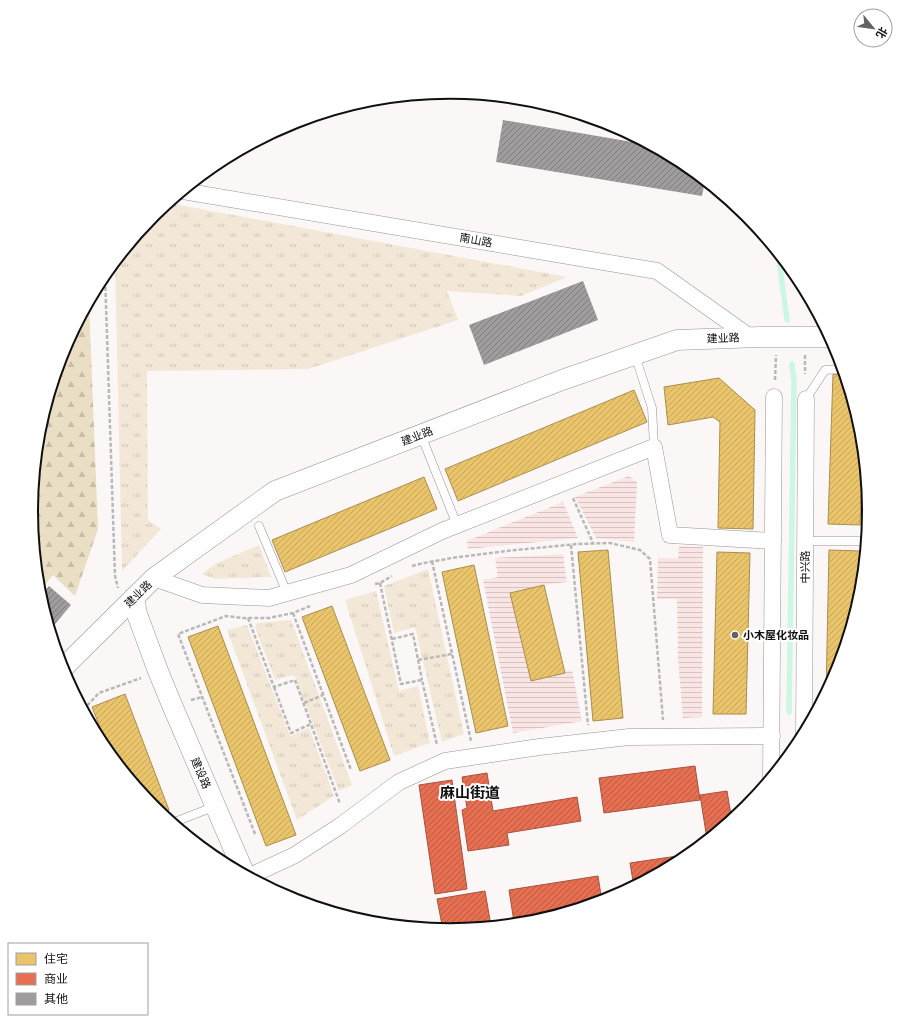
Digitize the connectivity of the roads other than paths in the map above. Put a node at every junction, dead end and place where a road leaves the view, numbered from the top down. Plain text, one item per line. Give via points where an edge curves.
1 (189, 192) edge
2 (750, 337) junction
3 (824, 337) edge
4 (635, 354) junction
5 (838, 369) edge
6 (774, 397) road end
7 (806, 399) joint
8 (421, 435) junction
9 (654, 447) junction
10 (457, 525) junction
11 (259, 526) dead end
12 (773, 541) junction
13 (805, 541) junction
14 (862, 541) edge
15 (154, 578) junction
16 (287, 593) junction
17 (131, 607) junction
18 (67, 664) edge
19 (804, 724) edge
20 (772, 736) junction
21 (771, 771) edge
22 (216, 806) junction
23 (178, 821) edge
24 (242, 868) edge
25 (254, 874) edge

1 - 2 street, 南山路 via 657,271
2 - 3 street, 建业路
2 - 4 street, 建业路 via 676,340
4 - 8 street, 建业路
4 - 9 lane via 652,408
5 - 7 lane via 825,370
6 - 12 street
7 - 13 street, 中兴路
8 - 10 lane
8 - 15 street, 建业路 via 275,491
9 - 10 street
9 - 12 street via 670,534
10 - 16 street via 352,575
11 - 16 lane
12 - 20 street
13 - 14 lane
13 - 19 street, 中兴路
15 - 16 street via 202,595 270,598
15 - 17 street, 建业路
17 - 18 street, 建业路
17 - 22 street, 建设路
20 - 21 street
20 - 25 street via 629,737 444,761 399,782 347,822 296,855
22 - 23 lane
22 - 24 street, 建设路

